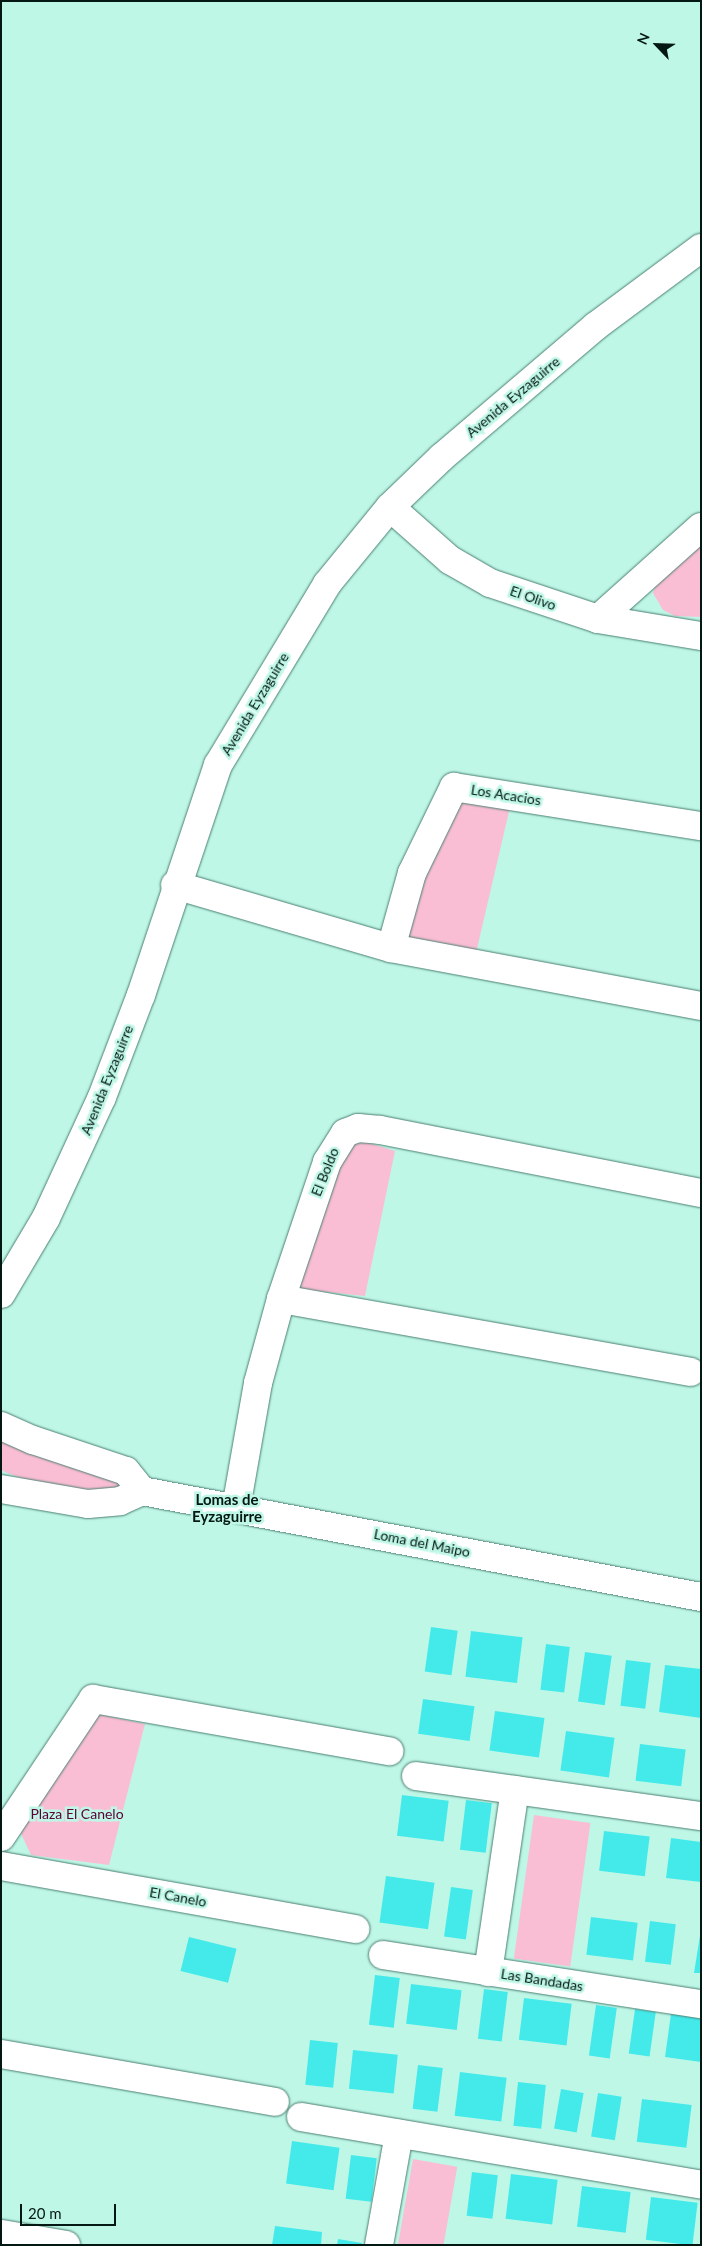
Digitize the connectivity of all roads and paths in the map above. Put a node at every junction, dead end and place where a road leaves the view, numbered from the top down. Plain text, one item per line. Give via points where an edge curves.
1 (701, 248) edge
2 (390, 507) junction
3 (701, 527) edge
4 (598, 619) junction
5 (701, 636) edge
6 (701, 826) edge
7 (175, 884) junction
8 (391, 948) junction
9 (701, 1006) edge
10 (701, 1193) edge
11 (1, 1294) edge
12 (281, 1299) junction
13 (691, 1372) dead end
14 (1, 1426) edge
15 (1, 1489) edge
16 (142, 1491) junction
17 (236, 1508) junction
18 (701, 1597) edge
19 (389, 1751) dead end
20 (416, 1776) dead end
21 (514, 1790) junction
22 (701, 1816) edge
23 (1, 1837) edge
24 (1, 1866) edge
25 (355, 1929) dead end
26 (383, 1955) dead end
27 (488, 1972) junction
28 (701, 2004) edge
29 (1, 2054) edge
30 (275, 2102) dead end
31 (301, 2117) dead end
32 (399, 2134) junction
33 (701, 2185) edge
34 (1, 2234) edge
35 (66, 2245) edge
36 (379, 2245) edge

1 - 2 street, Avenida Eyzaguirre via 588,332 442,457
2 - 4 street, El Olivo via 450,560 490,584
2 - 7 street, Avenida Eyzaguirre via 327,584 218,765
3 - 4 street
4 - 5 street, El Olivo
6 - 8 street, Los Acacios via 454,787 412,873
7 - 8 street
7 - 11 street, Avenida Eyzaguirre via 141,995 102,1097 46,1218
8 - 9 street
10 - 12 street, El Boldo via 358,1128 345,1133 327,1162
12 - 13 street
12 - 17 street, El Boldo via 258,1383
14 - 16 street via 126,1471
15 - 16 street via 88,1504 120,1501
16 - 17 street, Loma del Maipo
17 - 18 street, Loma del Maipo
19 - 23 street via 93,1699
20 - 21 street
21 - 22 street
21 - 27 street
24 - 25 street, El Canelo
26 - 27 street, Las Bandadas
27 - 28 street, Las Bandadas
29 - 30 street
31 - 32 street
32 - 33 street
32 - 36 street
34 - 35 street

